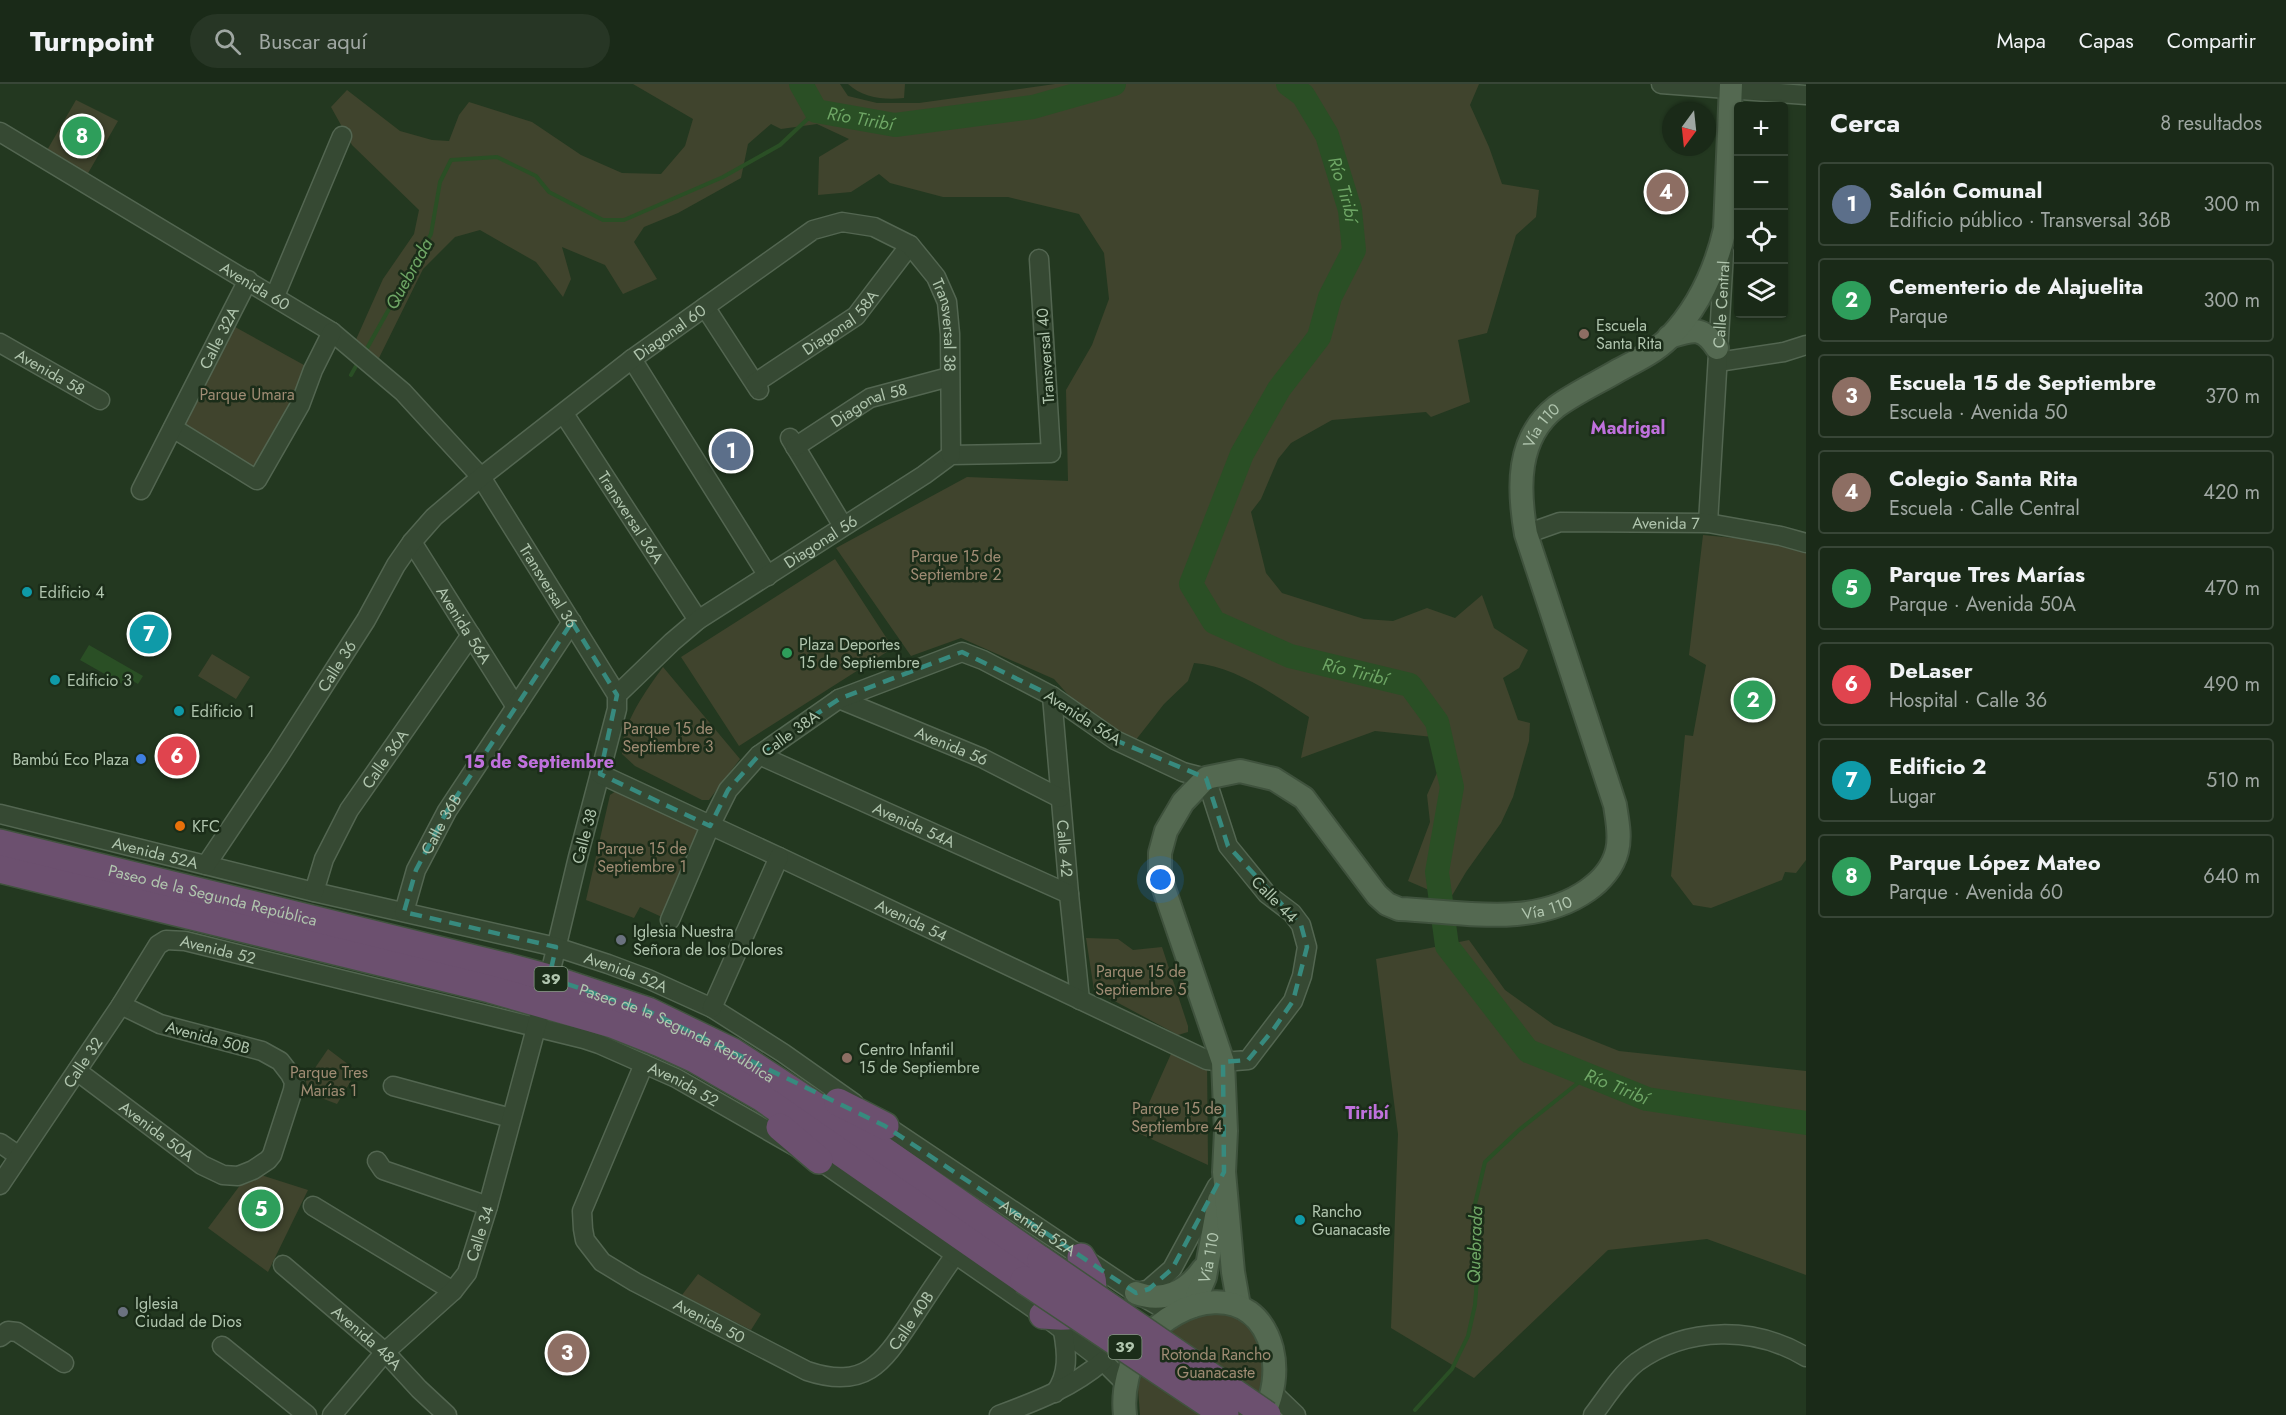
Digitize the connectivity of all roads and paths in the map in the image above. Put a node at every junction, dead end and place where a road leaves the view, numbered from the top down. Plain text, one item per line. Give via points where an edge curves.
1 (1661, 84) edge
2 (1730, 87) edge
3 (1806, 95) edge
4 (0, 132) edge
5 (342, 136) dead end
6 (874, 227) joint
7 (1725, 229) junction
8 (910, 246) junction
9 (1039, 259) dead end
10 (248, 280) junction
11 (275, 296) junction
12 (705, 307) junction
13 (332, 332) junction
14 (1669, 337) junction
15 (0, 344) edge
16 (1806, 345) edge
17 (1718, 355) junction
18 (632, 359) junction
19 (950, 377) junction
20 (100, 400) dead end
21 (564, 414) junction
22 (173, 428) junction
23 (951, 455) junction
24 (481, 477) junction
25 (141, 490) dead end
26 (1708, 524) junction
27 (843, 526) junction
28 (1526, 534) junction
29 (412, 542) junction
30 (1806, 543) edge
31 (768, 576) junction
32 (698, 620) junction
33 (572, 622) junction
34 (471, 635) junction
35 (962, 652) joint
36 (616, 695) junction
37 (1053, 696) junction
38 (839, 699) junction
39 (516, 707) junction
40 (759, 755) junction
41 (600, 774) junction
42 (1206, 778) junction
43 (1060, 798) junction
44 (0, 814) edge
45 (710, 825) junction
46 (0, 843) edge
47 (779, 857) junction
48 (207, 865) junction
49 (0, 869) edge
50 (314, 892) junction
51 (1069, 894) junction
52 (404, 912) junction
53 (670, 920) dead end
54 (166, 940) joint
55 (556, 947) junction
56 (1080, 1000) junction
57 (542, 1003) junction
58 (121, 1005) junction
59 (712, 1008) junction
60 (733, 1052) junction
61 (695, 1059) junction
62 (1223, 1062) junction
63 (644, 1064) junction
64 (77, 1071) junction
65 (393, 1086) dead end
66 (511, 1118) junction
67 (885, 1125) junction
68 (0, 1143) edge
69 (19, 1156) junction
70 (377, 1161) dead end
71 (819, 1161) junction
72 (1224, 1172) junction
73 (244, 1174) joint
74 (0, 1185) edge
75 (313, 1206) dead end
76 (488, 1206) junction
77 (955, 1254) junction
78 (1209, 1254) junction
79 (1082, 1257) junction
80 (283, 1265) dead end
81 (1032, 1270) junction
82 (453, 1291) junction
83 (1136, 1293) junction
84 (1239, 1306) junction
85 (1183, 1310) junction
86 (1053, 1323) junction
87 (7, 1334) edge
88 (222, 1346) dead end
89 (385, 1352) junction
90 (1806, 1358) edge
91 (1103, 1361) junction
92 (64, 1363) dead end
93 (857, 1375) joint
94 (1126, 1385) junction
95 (1054, 1394) junction
96 (1268, 1407) edge
97 (307, 1415) edge
98 (332, 1415) edge
99 (447, 1415) edge
100 (999, 1415) edge
101 (1125, 1415) edge
102 (1225, 1415) edge
103 (1296, 1415) edge
104 (1593, 1415) edge

1 - 2 street
2 - 3 street
2 - 7 main road, Calle Central
4 - 10 street, Avenida 60
5 - 11 street
6 - 8 street, Transversal 38
6 - 12 street, Diagonal 60 via 842,222 813,230
7 - 14 main road, Vía 110 via 1708,280
7 - 17 street, Calle Central
8 - 12 street, Diagonal 58A via 856,316 757,386
8 - 19 street, Transversal 38 via 936,277 947,302
9 - 23 street, Transversal 40 via 1051,453
10 - 11 street, Avenida 60
10 - 22 street, Calle 32A
11 - 13 street, Avenida 60
12 - 18 street, Diagonal 60
13 - 22 street via 300,405 257,480
13 - 24 street, Avenida 60 via 403,392
14 - 17 main road via 1697,331 1710,337
14 - 28 main road, Vía 110 via 1656,349 1565,401 1535,429 1522,475
15 - 20 street, Avenida 58
16 - 17 street via 1784,352
17 - 26 street, Calle Central
18 - 21 street, Diagonal 60
18 - 31 street
19 - 23 street, Transversal 38
19 - 27 street, Diagonal 58 via 870,398 792,442
21 - 24 street, Diagonal 60
21 - 32 street, Transversal 36A
22 - 25 street, Calle 32A
23 - 27 street, Diagonal 56
24 - 29 street, Calle 36
24 - 33 street, Transversal 36
26 - 28 street, Avenida 7 via 1560,522
26 - 30 street, Avenida 7
27 - 31 street, Diagonal 56
28 - 42 main road, Vía 110 via 1615,805 1617,850 1598,883 1567,903 1525,913 1485,915 1403,909 1387,904 1377,895 1304,798 1274,779 1240,771
29 - 34 street, Avenida 56A
29 - 48 street, Calle 36 via 292,737
31 - 32 street, Diagonal 56
32 - 36 street, Diagonal 56
33 - 36 street, Transversal 36
33 - 39 street, Calle 36B
34 - 39 street, Avenida 56A
34 - 50 street, Calle 36A via 349,810 324,859
35 - 37 street, Avenida 56A
35 - 38 street, Calle 38A
36 - 41 street, Calle 38 via 617,709
37 - 42 street, Avenida 56A via 1115,740 1183,772
37 - 43 street, Calle 42
38 - 40 street, Calle 38A
38 - 43 street, Avenida 56 via 982,758
39 - 52 street, Calle 36B via 447,811 416,870
40 - 45 street, Calle 38A via 728,790
40 - 51 street, Avenida 54A
41 - 45 street, Avenida 54
41 - 55 street, Calle 38
42 - 62 main road, Vía 110 via 1183,802 1166,831 1160,877
42 - 62 street, Calle 44 via 1228,846 1268,894 1292,913 1301,925 1307,947 1293,1001 1273,1030 1248,1060
43 - 51 street, Calle 42
44 - 48 street, Avenida 52A
45 - 47 street, Avenida 54
45 - 53 street, Calle 38A
46 - 57 highway, Paseo de la Segunda República / 39
47 - 56 street, Avenida 54
47 - 59 street
48 - 50 street, Avenida 52A
49 - 57 highway, Paseo de la Segunda República / 39
50 - 52 street, Avenida 52A
51 - 56 street, Calle 42
52 - 55 street, Avenida 52A
54 - 57 street, Avenida 52 via 185,940
54 - 58 street, Calle 32 via 158,945
55 - 57 street, Calle 38
55 - 59 street, Avenida 52A via 648,979
56 - 62 street, Avenida 54 via 1207,1060
57 - 60 highway, Paseo de la Segunda República / 39 via 648,1011
57 - 61 highway, Paseo de la Segunda República / 39 via 612,1024
57 - 63 street, Avenida 52 via 599,1044
57 - 66 street, Calle 34
58 - 64 street, Calle 32
58 - 73 street, Avenida 50B via 160,1024 262,1051 280,1061 290,1074 293,1090 272,1155
59 - 67 street, Avenida 52A
60 - 67 highway
60 - 81 highway, Paseo de la Segunda República / 39 via 870,1141
61 - 71 highway
61 - 81 highway, Paseo de la Segunda República / 39
62 - 72 main road, Vía 110
63 - 71 street, Avenida 52 via 676,1078
63 - 93 street, Avenida 50 via 584,1203 585,1240 595,1256 634,1282 807,1371 833,1377
64 - 69 street, Calle 32
64 - 73 street, Avenida 50A via 202,1165 223,1175
65 - 66 street
66 - 76 street, Calle 34
67 - 79 street, Avenida 52A
68 - 69 street
69 - 74 street, Calle 32
70 - 76 street via 383,1170
71 - 77 street, Avenida 52
72 - 78 main road, Vía 110
72 - 83 street via 1173,1269 1149,1289
72 - 84 main road, Vía 110
75 - 82 street
76 - 82 street, Calle 34 via 469,1270
77 - 86 street, Avenida 52
77 - 93 street, Calle 40B via 892,1350 877,1365
78 - 83 main road via 1193,1283 1178,1293 1162,1297
78 - 85 main road, Vía 110 via 1204,1276
79 - 83 street, Avenida 52A
79 - 86 highway via 1092,1279 1089,1304 1082,1312
80 - 89 street, Avenida 48A
81 - 96 highway, Paseo de la Segunda República / 39, bridge
81 - 102 highway, Paseo de la Segunda República / 39, bridge
82 - 89 street, Calle 34
83 - 85 street, Avenida 52A
84 - 85 main road via 1219,1301
84 - 96 main road via 1257,1318 1268,1333 1274,1359
85 - 94 main road via 1163,1322 1143,1342
86 - 91 street, Avenida 52
86 - 95 street via 1066,1372
87 - 92 street via 26,1336
88 - 97 street
89 - 98 street, Calle 34
89 - 99 street, Avenida 48A
90 - 104 street via 1771,1341 1713,1333 1684,1339 1636,1363
91 - 94 street, Avenida 52
91 - 95 street
94 - 101 main road
95 - 100 street
96 - 103 street

